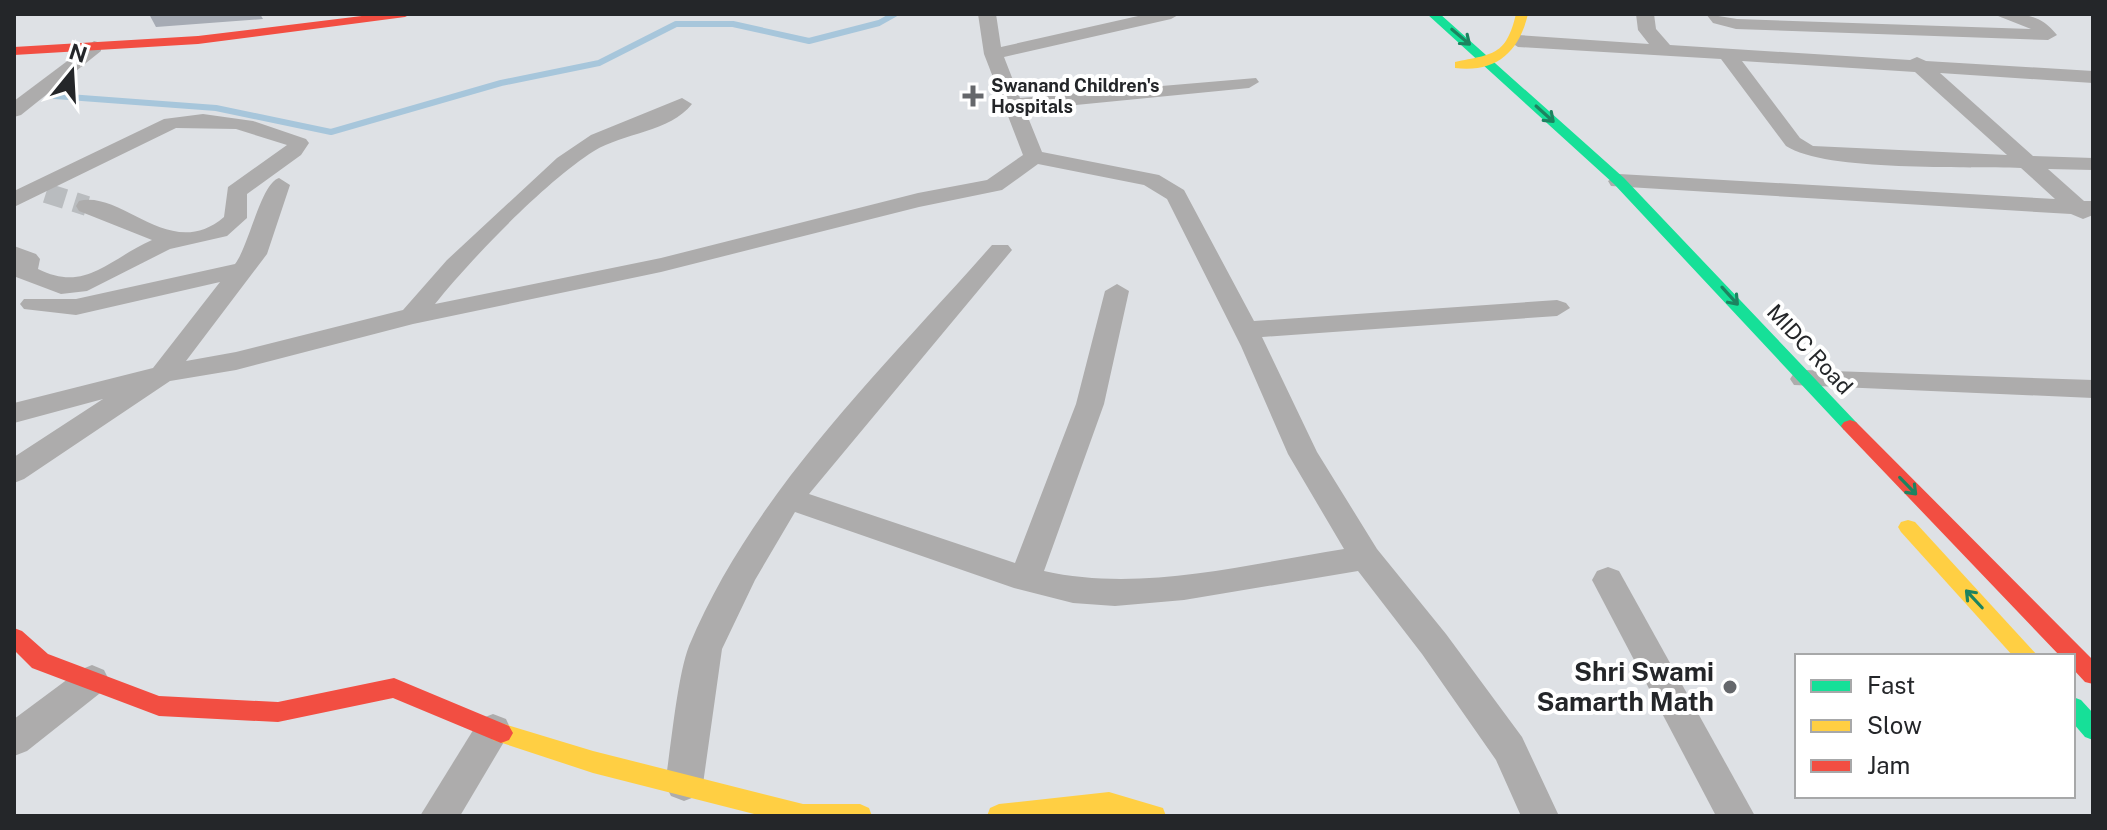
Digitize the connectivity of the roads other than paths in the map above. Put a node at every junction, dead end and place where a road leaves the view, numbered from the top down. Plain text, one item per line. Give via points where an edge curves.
1 (405, 14) edge
2 (1171, 14) edge
3 (1433, 14) edge
4 (1522, 14) edge
5 (1645, 14) edge
6 (1715, 14) edge
7 (1864, 14) edge
8 (2002, 14) edge
9 (385, 15) edge
10 (987, 15) edge
11 (112, 28) dead end
12 (1884, 32) junction
13 (1518, 41) junction
14 (94, 47) junction
15 (1664, 50) junction
16 (14, 51) edge
17 (1442, 51) dead end
18 (993, 54) junction
19 (1727, 54) junction
20 (1487, 62) junction
21 (1459, 65) junction
22 (1921, 67) junction
23 (2093, 77) edge
24 (1249, 82) dead end
25 (1482, 87) dead end
26 (682, 104) dead end
27 (1014, 105) junction
28 (14, 111) edge
29 (1034, 157) junction
30 (2025, 161) junction
31 (2093, 164) edge
32 (1619, 181) junction
33 (279, 185) dead end
34 (14, 200) edge
35 (87, 206) tunnel mouth
36 (2087, 211) edge
37 (174, 240) junction
38 (1000, 250) dead end
39 (14, 253) edge
40 (241, 270) junction
41 (1117, 291) dead end
42 (33, 304) dead end
43 (1557, 308) dead end
44 (412, 316) junction
45 (1246, 330) junction
46 (162, 374) junction
47 (1804, 379) junction
48 (2093, 389) edge
49 (14, 413) edge
50 (14, 472) edge
51 (788, 498) junction
52 (1897, 515) dead end
53 (1366, 558) junction
54 (1025, 579) junction
55 (1608, 580) dead end
56 (14, 637) edge
57 (2025, 654) edge
58 (2072, 654) edge
59 (2075, 657) edge
60 (2093, 675) edge
61 (92, 680) junction
62 (2075, 709) edge
63 (493, 730) junction
64 (2093, 730) edge
65 (14, 740) edge
66 (684, 784) junction
67 (439, 816) edge
68 (860, 816) edge
69 (999, 816) edge
70 (1154, 816) edge
71 (1540, 816) edge
72 (1736, 816) edge

1 - 9 main road
2 - 18 street
3 -> 20 main road, MIDC Road
4 - 13 main road
5 - 15 street via 1647,30
6 - 12 street via 1736,24
7 - 12 street
8 - 12 street via 2032,20 2049,34
9 - 14 main road via 198,40
10 - 18 street
11 - 14 main road
12 - 22 street
13 - 15 street
13 - 20 main road
14 - 16 main road
14 - 28 street
15 - 19 street
17 - 21 main road
18 - 27 street
19 - 22 street
19 - 30 street via 1793,142 1807,151
20 - 21 main road
20 -> 32 main road, MIDC Road
21 - 25 main road
22 - 23 street
22 - 30 street
24 - 27 street
26 - 44 street via 658,121 590,145 557,168 457,261
27 - 29 street
29 - 44 street via 994,185 827,221 661,265
29 - 45 street via 1151,180 1176,195
30 - 31 street
30 - 36 street
32 - 36 street
32 -> 47 main road, MIDC Road
33 - 40 street via 255,254
34 - 37 street via 188,119 215,119 299,143 236,192 239,208 233,222 215,232
35 - 37 street
37 - 39 street via 96,278 64,287 25,272 28,259
38 - 51 street
40 - 42 street via 76,307
40 - 46 street
41 - 54 street via 1090,404
43 - 45 street
44 - 46 street via 236,361
45 - 53 street via 1303,454
46 - 49 street
46 - 50 street
47 - 48 street
47 -> 58 main road, MIDC Road
51 - 54 street
51 - 66 street via 741,575 705,649
57 -> 52 main road
53 - 54 street via 1115,593
53 - 71 street via 1509,749
55 - 72 street
56 - 61 main road via 40,661
59 -> 60 main road, MIDC Road
61 - 63 main road via 159,706 278,712 394,688
61 - 65 street
62 - 64 main road
63 - 66 main road
63 - 67 street
66 - 68 main road via 803,815
69 - 70 main road via 1109,803

